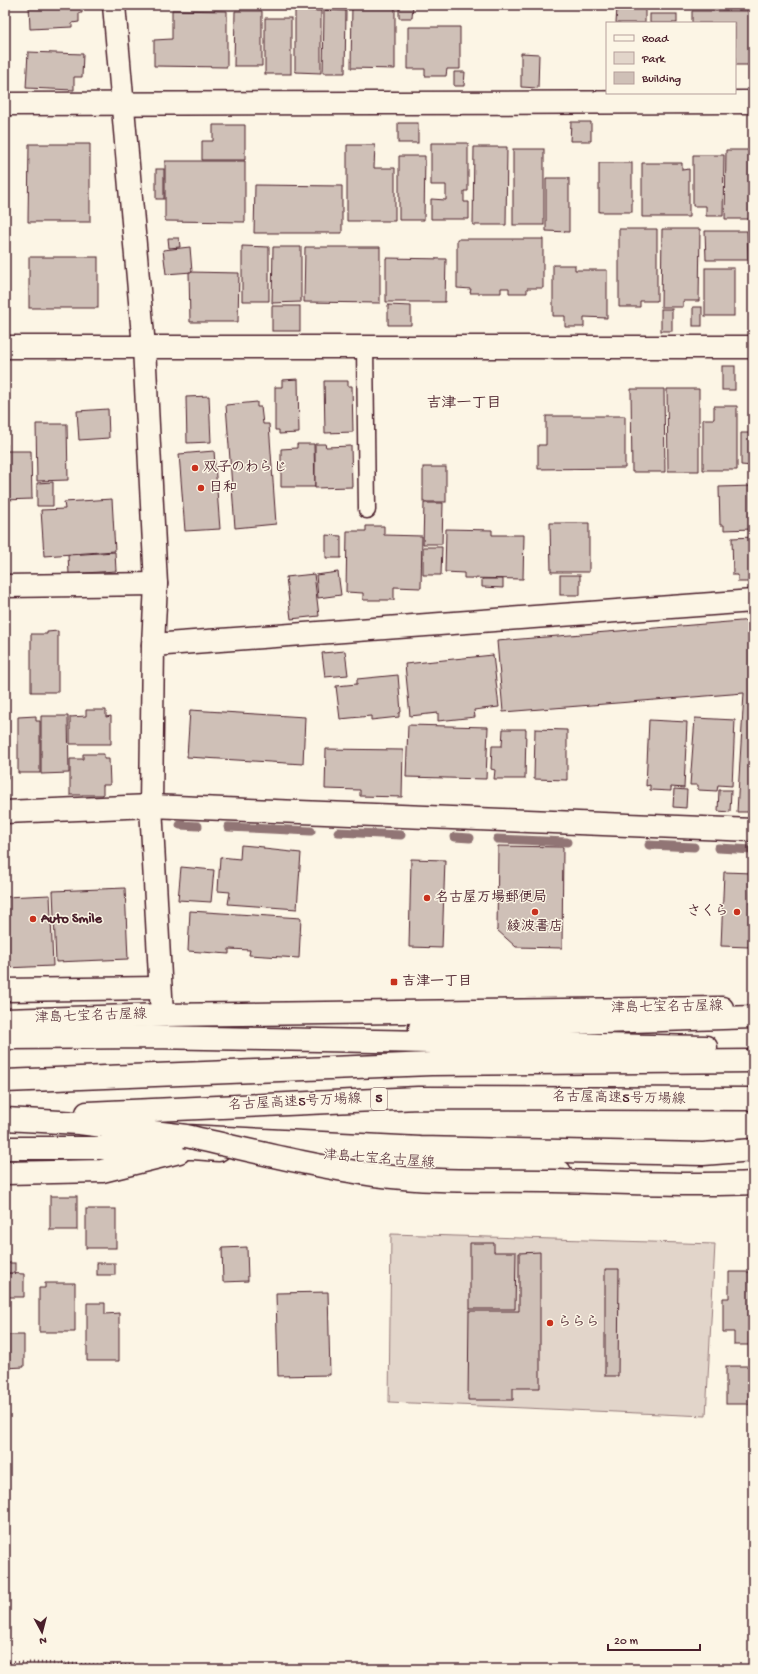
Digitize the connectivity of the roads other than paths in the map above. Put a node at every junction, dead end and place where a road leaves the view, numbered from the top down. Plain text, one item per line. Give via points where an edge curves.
1 (114, 5) edge
2 (753, 102) edge
3 (5, 104) edge
4 (122, 105) junction
5 (5, 347) edge
6 (144, 347) junction
7 (366, 347) junction
8 (753, 347) edge
9 (367, 510) dead end
10 (156, 584) junction
11 (5, 586) edge
12 (753, 601) edge
13 (153, 645) junction
14 (151, 806) junction
15 (5, 812) edge
16 (753, 830) edge
17 (160, 988) junction
18 (5, 990) edge
19 (753, 1007) edge
20 (162, 1015) junction
21 (753, 1017) edge
22 (5, 1020) edge
23 (151, 1037) junction
24 (5, 1038) edge
25 (753, 1048) edge
26 (753, 1061) edge
27 (5, 1081) edge
28 (753, 1099) edge
29 (5, 1118) edge
30 (189, 1142) junction
31 (5, 1148) edge
32 (753, 1150) edge
33 (5, 1173) edge
34 (753, 1184) edge

1 - 4 main road
2 - 4 main road
3 - 4 main road
4 - 6 main road
5 - 6 main road
6 - 7 main road
6 - 10 main road
7 - 8 main road
7 - 9 lane
10 - 11 main road
10 - 13 main road
12 - 13 main road
13 - 14 main road
14 - 15 main road
14 - 16 main road
14 - 17 main road
17 - 18 main road
17 - 20 main road
19 - 20 main road, 津島七宝名古屋線
20 - 22 main road, 津島七宝名古屋線
21 - 23 main road
23 - 24 main road
23 - 25 main road
26 - 27 main road via 431,1064
28 - 29 main road, 名古屋高速5号万場線 / 5 via 379,1099
29 - 30 main road via 79,1123
30 - 31 main road
30 - 32 main road, bridge via 703,1154
30 - 33 main road via 102,1171
30 - 34 main road, bridge via 337,1169 417,1179

